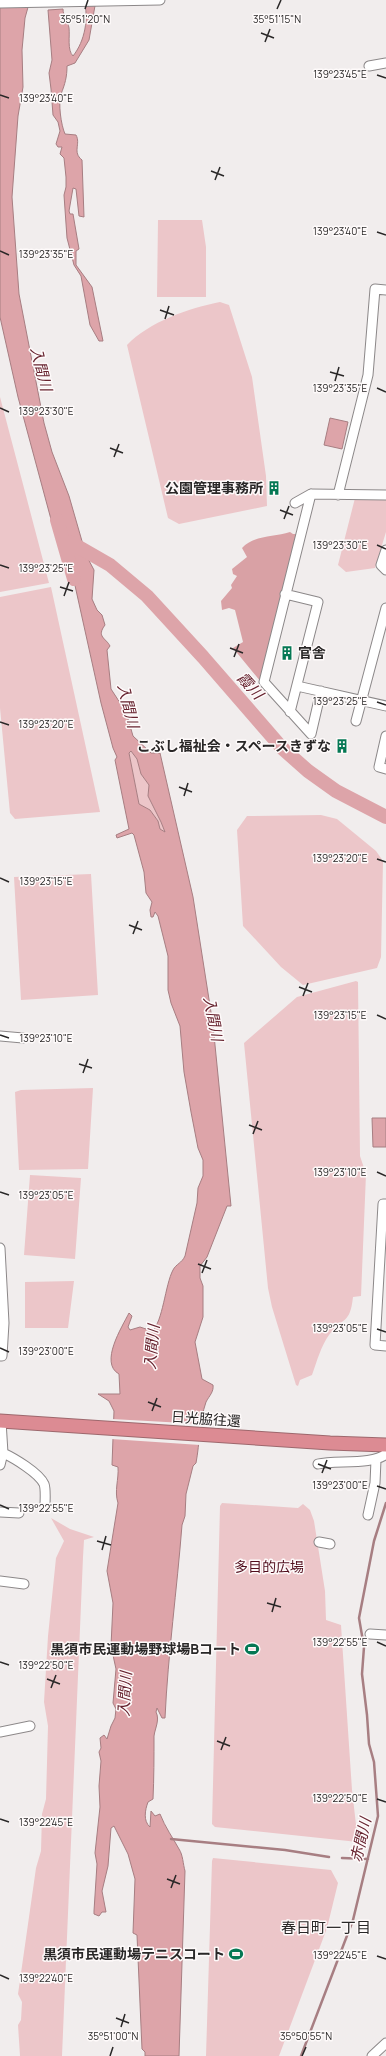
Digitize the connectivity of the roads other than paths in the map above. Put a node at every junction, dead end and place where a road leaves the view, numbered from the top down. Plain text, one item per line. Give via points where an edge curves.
1 (160, 0) edge
2 (0, 3) edge
3 (386, 63) edge
4 (369, 66) dead end
5 (386, 290) edge
6 (311, 494) junction
7 (338, 495) junction
8 (386, 495) edge
9 (295, 503) dead end
10 (386, 550) edge
11 (386, 570) edge
12 (285, 594) junction
13 (386, 608) edge
14 (297, 686) junction
15 (321, 691) junction
16 (361, 701) junction
17 (386, 706) edge
18 (290, 712) junction
19 (356, 721) dead end
20 (386, 738) edge
21 (386, 769) edge
22 (0, 1036) edge
23 (23, 1038) dead end
24 (386, 1204) edge
25 (0, 1248) edge
26 (386, 1346) edge
27 (0, 1356) edge
28 (0, 1422) edge
29 (386, 1445) edge
30 (3, 1453) junction
31 (386, 1454) edge
32 (376, 1460) junction
33 (318, 1464) dead end
34 (0, 1465) edge
35 (45, 1506) dead end
36 (0, 1512) edge
37 (19, 1513) dead end
38 (368, 1515) dead end
39 (319, 1542) dead end
40 (330, 1544) dead end
41 (0, 1581) edge
42 (24, 1584) dead end
43 (370, 1634) dead end
44 (386, 1635) edge
45 (30, 1726) dead end
46 (0, 1732) edge
47 (386, 2043) edge
48 (372, 2056) edge

1 - 2 street
3 - 4 street
5 - 7 street via 374,289 368,375
6 - 7 street
6 - 9 street
6 - 12 street
7 - 8 street
10 - 11 street via 381,565
12 - 14 street via 318,602
12 - 18 street via 264,682
13 - 16 street
14 - 15 street
14 - 18 street
15 - 16 street
15 - 18 street via 311,734
16 - 17 street
16 - 19 street
20 - 21 street via 379,767
22 - 23 street
24 - 26 street via 383,1204 376,1345
25 - 27 street via 4,1324
28 - 29 highway, 日光脇往還
28 - 30 street
30 - 34 street
30 - 35 street via 39,1476 44,1484
31 - 32 street
32 - 33 street
32 - 38 street via 376,1476
36 - 37 street
39 - 40 street
41 - 42 street
43 - 44 street
45 - 46 street
47 - 48 street

